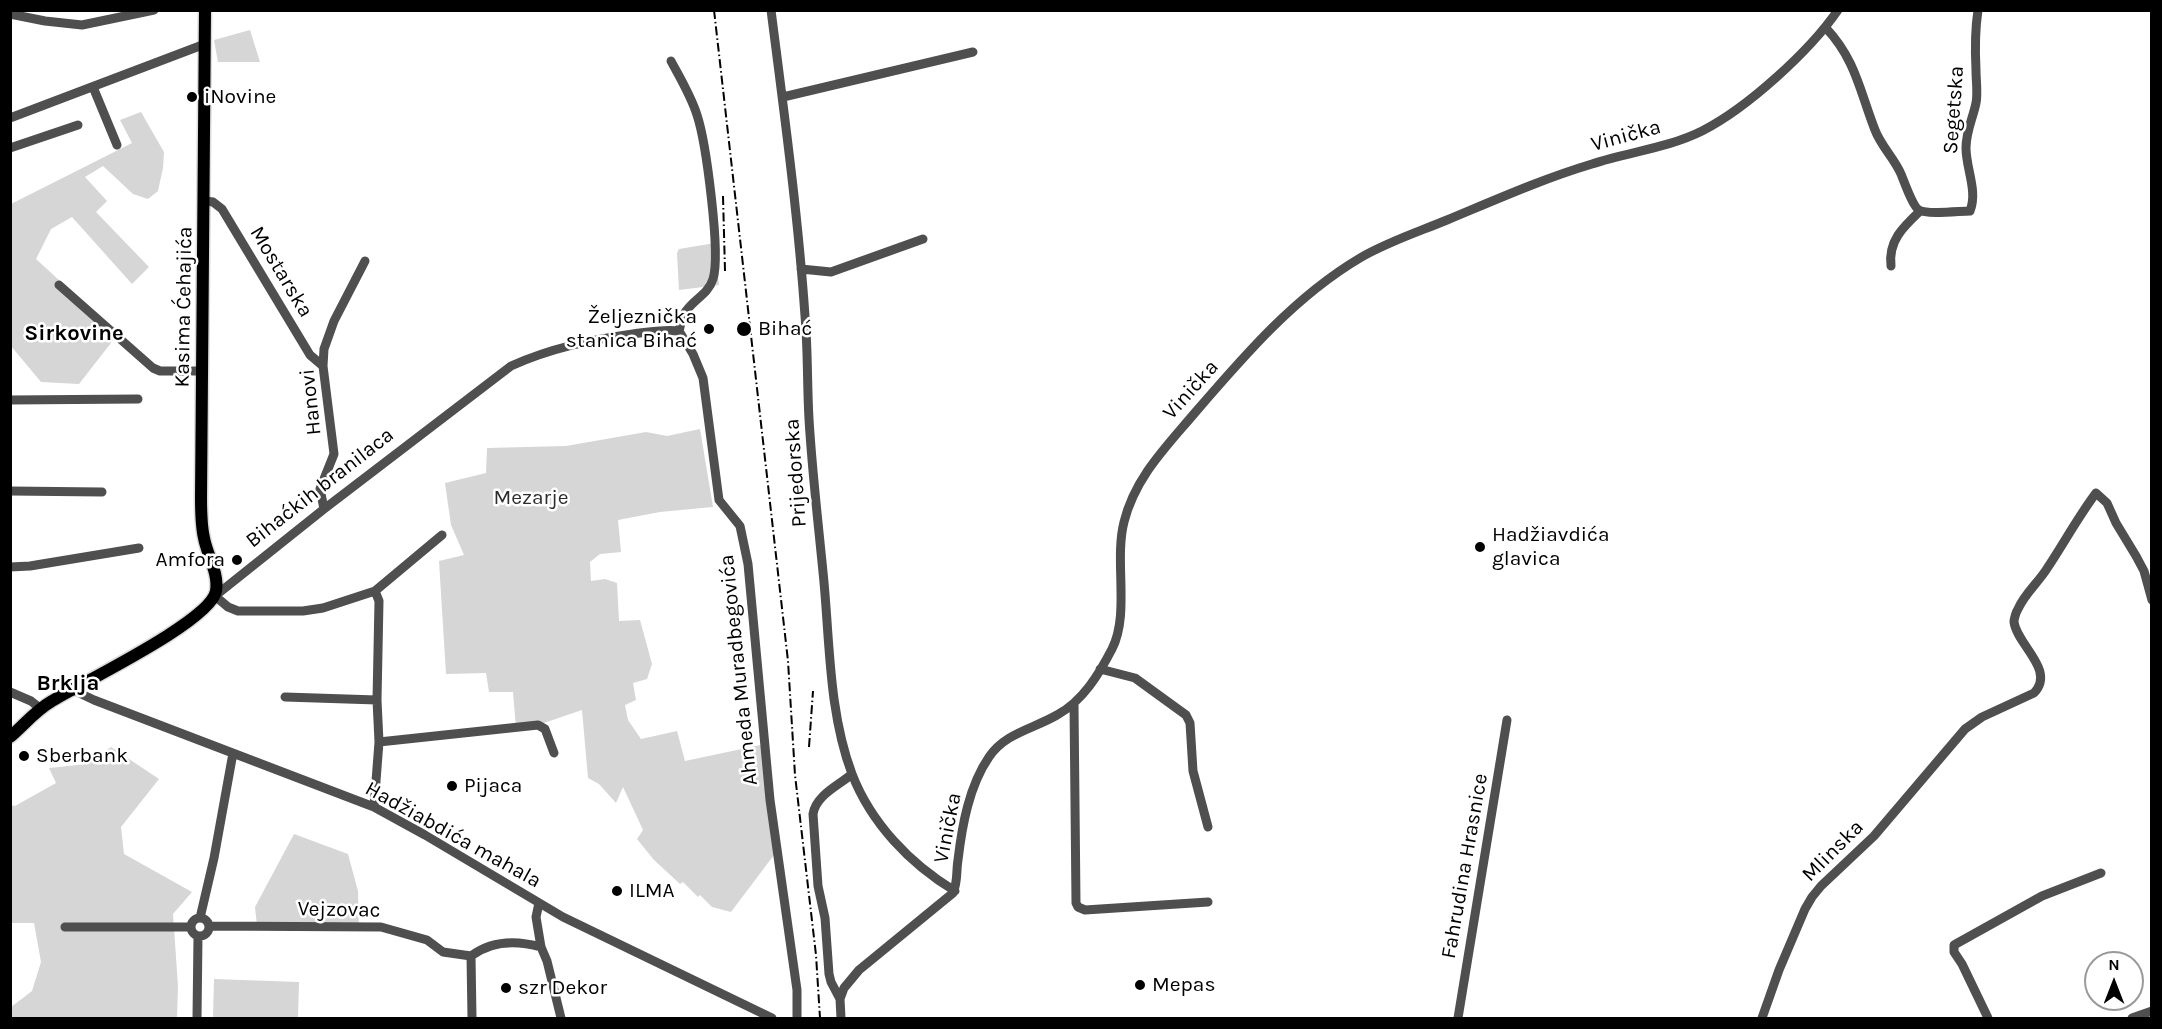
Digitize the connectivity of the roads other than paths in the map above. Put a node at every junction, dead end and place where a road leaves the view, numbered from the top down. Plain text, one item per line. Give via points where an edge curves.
1 (154, 10) edge
2 (771, 10) edge
3 (1838, 10) edge
4 (1978, 10) edge
5 (133, 13) edge
6 (10, 14) edge
7 (205, 14) edge
8 (1826, 28) junction
9 (205, 44) junction
10 (973, 52) dead end
11 (670, 61) dead end
12 (93, 87) junction
13 (783, 97) junction
14 (10, 118) edge
15 (78, 125) dead end
16 (117, 145) dead end
17 (10, 148) edge
18 (205, 201) junction
19 (1920, 211) junction
20 (923, 239) dead end
21 (365, 261) dead end
22 (1891, 266) dead end
23 (801, 269) junction
24 (59, 285) dead end
25 (679, 331) junction
26 (323, 366) junction
27 (202, 371) junction
28 (138, 399) dead end
29 (10, 400) edge
30 (10, 491) edge
31 (102, 492) dead end
32 (324, 509) junction
33 (442, 535) dead end
34 (139, 548) dead end
35 (10, 567) edge
36 (375, 591) junction
37 (215, 596) junction
38 (2151, 600) edge
39 (1100, 669) junction
40 (72, 690) junction
41 (10, 692) edge
42 (285, 697) dead end
43 (377, 700) junction
44 (1074, 704) junction
45 (40, 709) junction
46 (1507, 720) dead end
47 (10, 737) edge
48 (379, 742) junction
49 (233, 753) junction
50 (554, 753) dead end
51 (852, 774) junction
52 (374, 807) junction
53 (1208, 827) dead end
54 (2101, 873) dead end
55 (955, 891) junction
56 (1208, 902) dead end
57 (539, 903) junction
58 (200, 918) junction
59 (65, 927) dead end
60 (190, 927) junction
61 (209, 927) junction
62 (198, 936) junction
63 (541, 947) junction
64 (471, 956) junction
65 (840, 999) junction
66 (2151, 1011) edge
67 (197, 1018) edge
68 (472, 1018) edge
69 (561, 1018) edge
70 (772, 1018) edge
71 (797, 1018) edge
72 (841, 1018) edge
73 (1458, 1018) edge
74 (1762, 1018) edge
75 (1988, 1018) edge
76 (2132, 1018) edge

1 - 5 street
2 - 13 street, Prijedorska
3 - 8 street, Vinička
4 - 19 street, Segetska via 1976,101 1966,144 1973,203 1970,211
5 - 6 street via 82,25
7 - 9 main road, Kasima Ćehajića
8 - 19 street via 1850,59 1882,146
8 - 39 street, Vinička via 1771,81 1716,123 1662,146 1620,155 1517,191 1364,256 1311,292 1245,355 1162,449 1142,478 1122,535 1118,633
9 - 12 street
9 - 18 main road, Kasima Ćehajića
10 - 13 street
11 - 25 street via 699,122 715,243 712,282 682,316
12 - 14 street
12 - 16 street
13 - 23 street, Prijedorska
15 - 17 street
18 - 26 street, Mostarska via 222,209 310,355
18 - 27 main road, Kasima Ćehajića
19 - 22 street via 1891,246
20 - 23 street via 831,272
21 - 26 street, Hanovi via 334,321 324,349
23 - 51 street, Prijedorska via 816,520 841,737
24 - 27 street via 153,368
25 - 32 street, Bihaćkih branilaca via 576,343 511,366
25 - 71 street, Ahmeda Muradbegovića via 703,378 719,500 740,526 748,564 771,800 797,990
26 - 32 street, Hanovi via 334,454 320,489
27 - 37 main road, Kasima Ćehajića via 201,518 216,576
28 - 29 street
30 - 31 street
32 - 37 street, Bihaćkih branilaca
33 - 36 street
34 - 35 street
36 - 37 street via 323,608 294,612 238,611
36 - 43 street via 379,601
37 - 40 main road, Bihaćkih branilaca via 207,607 158,641
38 - 74 street, Mlinska via 2144,571 2107,503 2096,493 2017,610 2014,622 2032,654 2041,677 2040,686 2034,693 1965,729 1874,836 1821,886 1805,909
39 - 44 street, Vinička
39 - 53 street via 1135,678 1186,715 1193,771
40 - 45 main road, Bihaćkih branilaca
40 - 49 street, Hadžiabdića mahala
41 - 45 street
42 - 43 street
43 - 48 street
44 - 55 street, Vinička via 1000,744 989,757 966,812
44 - 56 street via 1078,906 1085,910
45 - 47 main road, Bihaćkih branilaca
46 - 73 street, Fahrudina Hrasnice
48 - 50 street via 538,725 545,729
48 - 52 street
49 - 52 street, Hadžiabdića mahala
49 - 58 street
51 - 55 street, Prijedorska via 866,802 908,857
51 - 65 street via 816,803 813,814 829,974
52 - 57 street, Hadžiabdića mahala
54 - 75 street via 2042,896 1954,945
55 - 65 street, Vinička via 859,970
57 - 63 street via 536,917
57 - 70 street, Hadžiabdića mahala
58 - 60 street via 194,919
58 - 61 street
59 - 60 street
60 - 62 street
61 - 62 street via 206,934
61 - 64 street, Vejzovac via 381,927 427,940 443,952
62 - 67 street
63 - 64 street via 491,944
63 - 69 street
64 - 68 street
65 - 72 street
66 - 76 street

